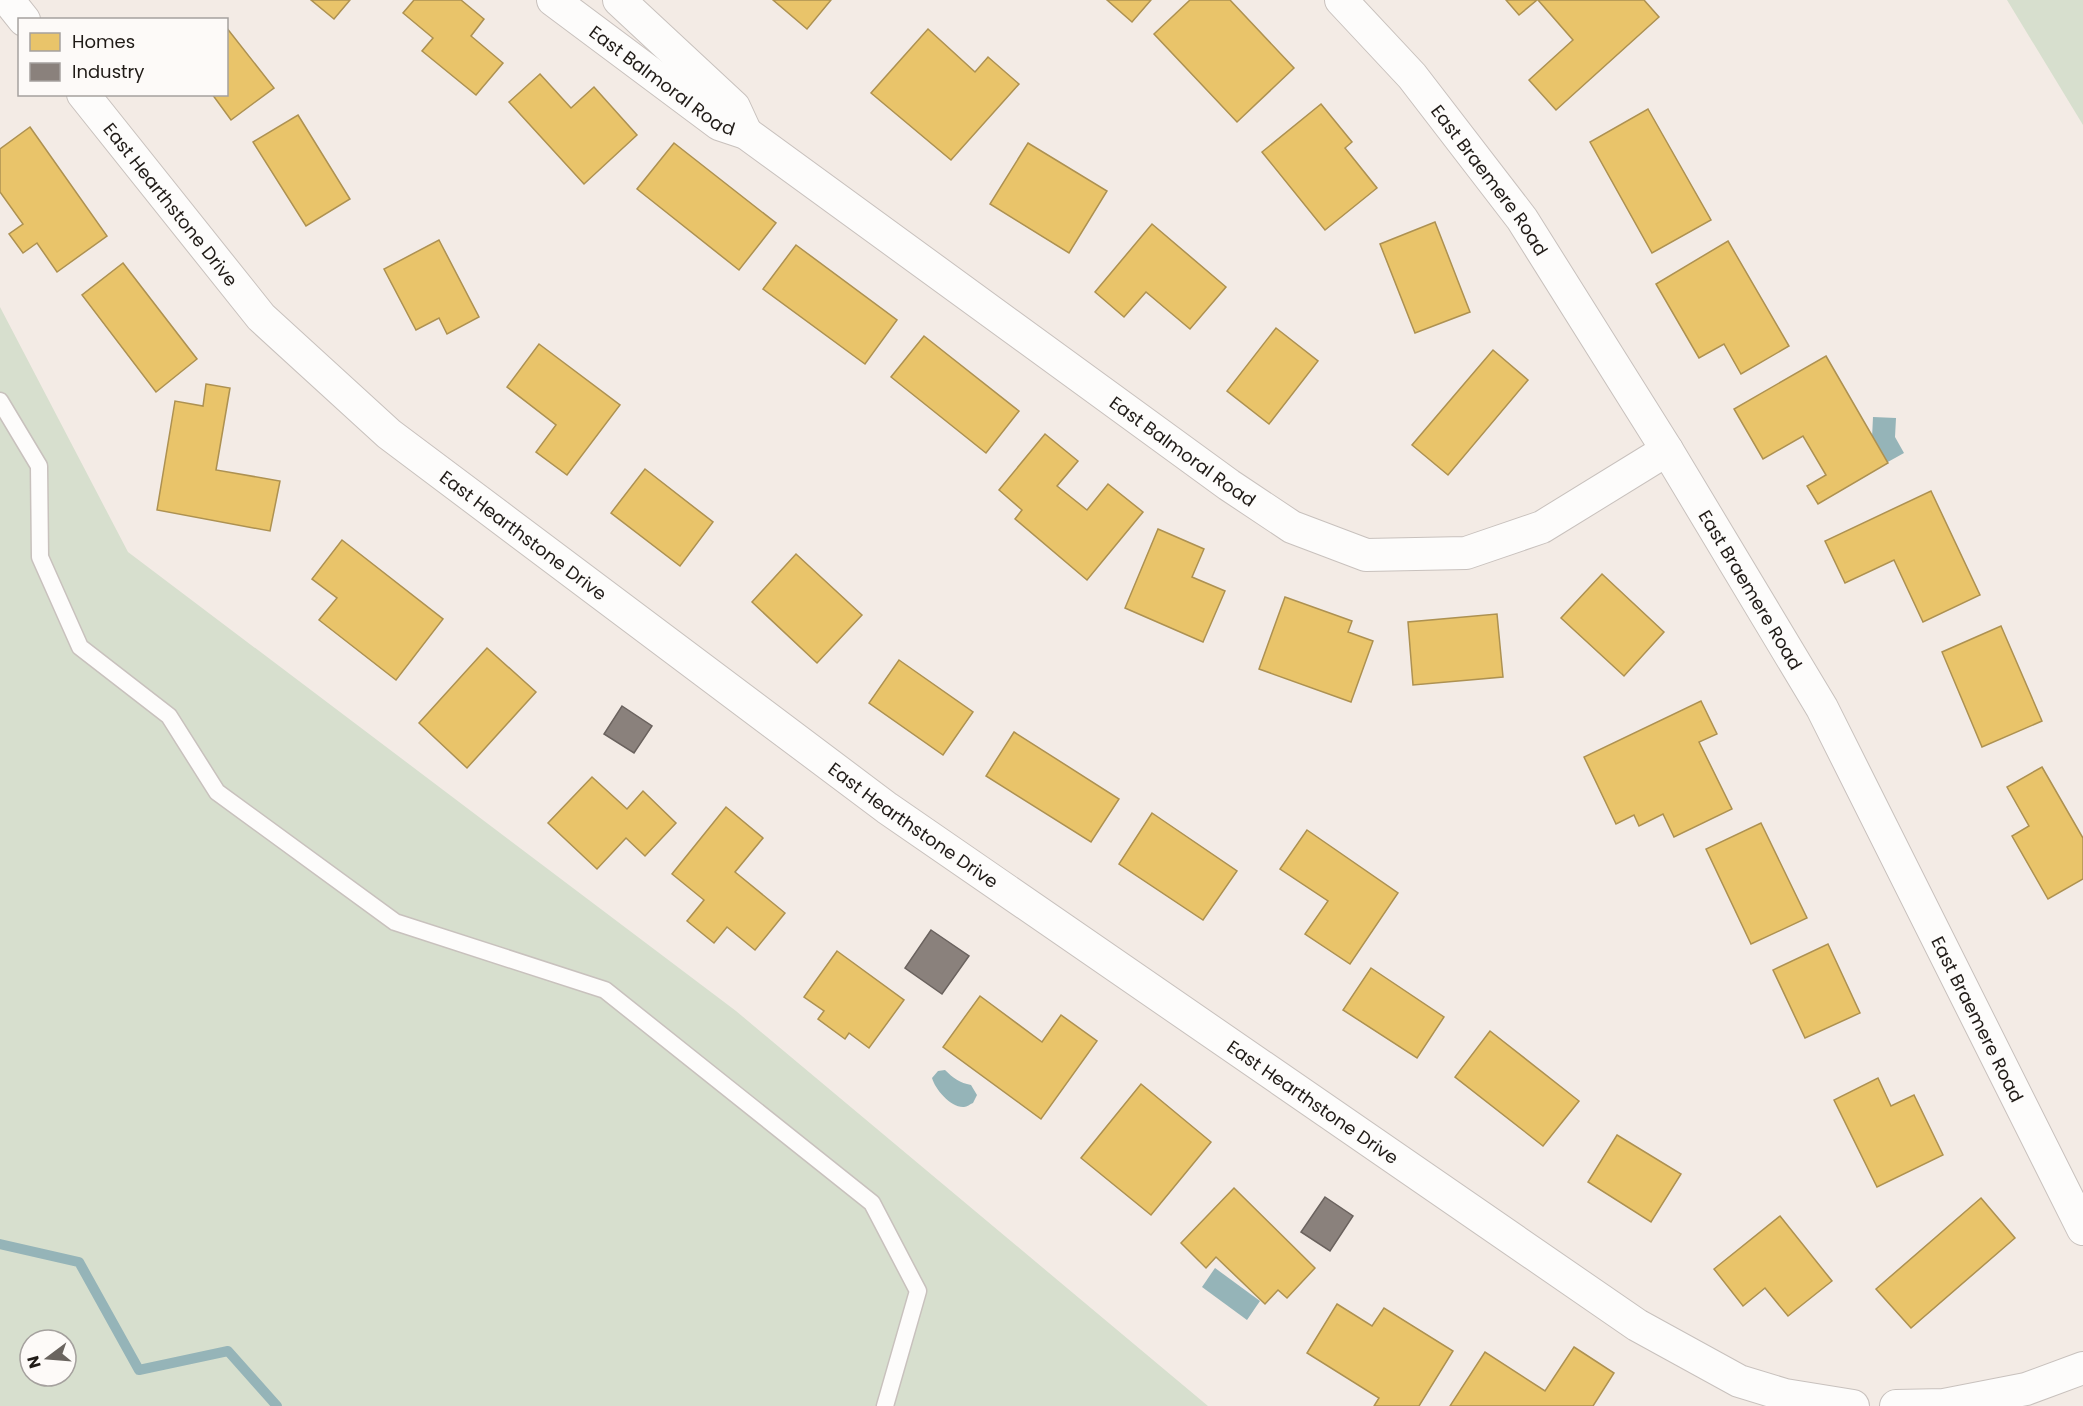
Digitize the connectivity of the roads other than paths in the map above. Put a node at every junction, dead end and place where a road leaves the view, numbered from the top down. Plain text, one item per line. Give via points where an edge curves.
1 (8, 0) edge
2 (553, 0) edge
3 (619, 0) edge
4 (1341, 0) edge
5 (22, 18) edge
6 (85, 96) edge
7 (746, 133) junction
8 (0, 401) edge
9 (1666, 450) junction
10 (2083, 1229) edge
11 (2083, 1368) edge
12 (885, 1406) edge
13 (1853, 1406) edge
14 (1896, 1406) edge

1 - 5 street
2 - 7 street, East Balmoral Road via 719,124
3 - 7 street, East Balmoral Road via 734,107
4 - 9 street, East Braemere Road via 1412,76 1522,219
6 - 13 street, East Hearthstone Drive via 261,317 389,434 887,808 1637,1325 1739,1380 1785,1395
7 - 9 street, East Balmoral Road via 1229,485 1292,527 1366,555 1466,553 1542,527
8 - 12 lane via 39,466 40,557 80,647 170,716 217,792 395,922 605,990 872,1203 918,1291
9 - 10 street, East Braemere Road via 1822,708
11 - 14 street via 2026,1389 1944,1405

